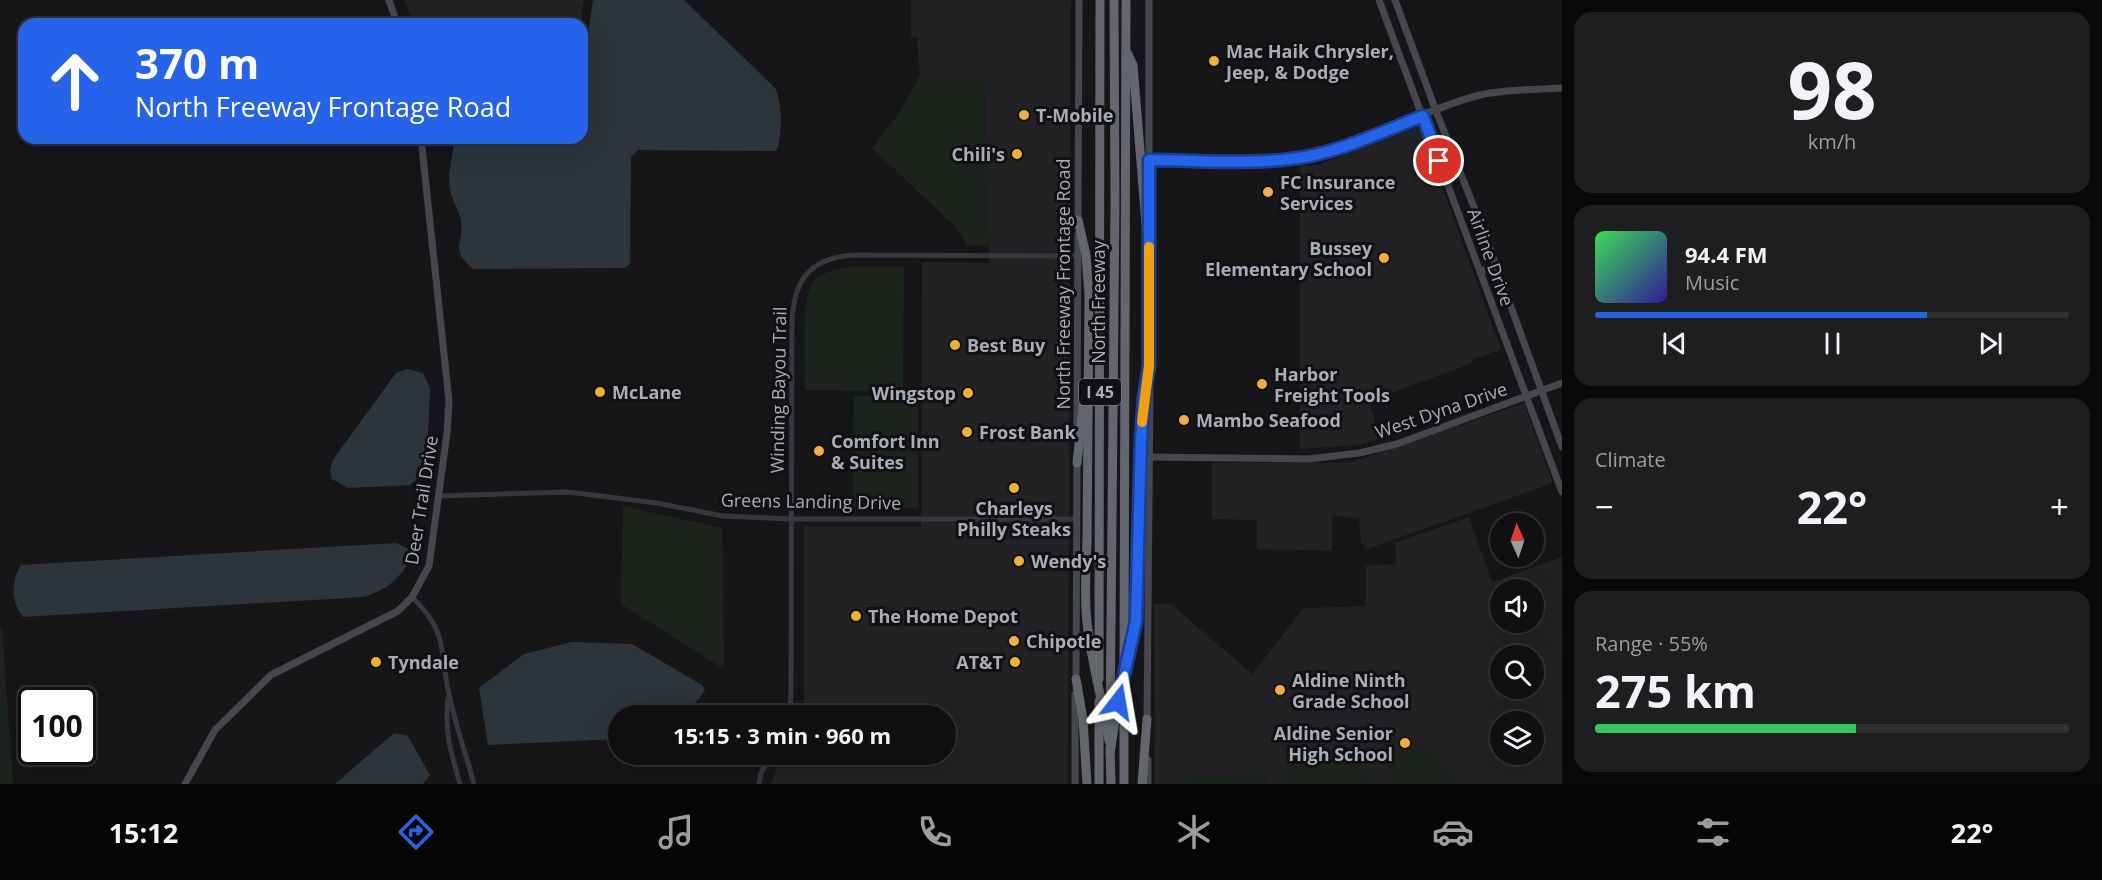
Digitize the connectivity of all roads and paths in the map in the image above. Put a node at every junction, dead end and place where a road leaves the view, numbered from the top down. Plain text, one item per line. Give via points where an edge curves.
1 (389, 0) edge
2 (1079, 0) edge
3 (1100, 0) edge
4 (1114, 0) edge
5 (1126, 0) edge
6 (1149, 0) edge
7 (1379, 0) edge
8 (1395, 0) edge
9 (395, 18) edge
10 (1126, 47) junction
11 (1562, 88) edge
12 (1436, 111) junction
13 (1423, 116) junction
14 (422, 144) edge
15 (1149, 160) junction
16 (1078, 219) junction
17 (1078, 256) junction
18 (1149, 260) junction
19 (1496, 265) junction
20 (1480, 272) junction
21 (1089, 344) junction
22 (1149, 366) junction
23 (1562, 383) edge
24 (1541, 391) junction
25 (1527, 396) junction
26 (1562, 447) edge
27 (1149, 458) junction
28 (1077, 463) junction
29 (1562, 492) edge
30 (439, 496) junction
31 (792, 519) junction
32 (1077, 519) junction
33 (412, 597) junction
34 (1076, 679) junction
35 (448, 694) junction
36 (790, 705) edge
37 (1148, 719) junction
38 (1110, 753) junction
39 (765, 765) edge
40 (185, 784) edge
41 (460, 784) edge
42 (474, 784) edge
43 (759, 784) edge
44 (1075, 784) edge
45 (1086, 784) edge
46 (1099, 784) edge
47 (1110, 784) edge
48 (1124, 784) edge
49 (1142, 784) edge
50 (1148, 784) edge

1 - 9 main road
2 - 16 main road, North Freeway Frontage Road
3 - 46 highway, North Freeway / I 45
4 - 38 highway, North Freeway / I 45, bridge
5 - 10 highway, North Freeway / I 45
6 - 15 main road
7 - 13 main road, Airline Drive
8 - 12 main road, Airline Drive
10 - 18 highway via 1133,65
10 - 48 highway, North Freeway / I 45
11 - 12 main road via 1485,94
12 - 13 main road
12 - 19 main road, Airline Drive
13 - 15 main road via 1301,157
13 - 20 main road, Airline Drive
14 - 30 main road, Deer Trail Drive via 449,401
15 - 18 main road
16 - 17 main road, North Freeway Frontage Road
16 - 21 highway via 1089,273
17 - 28 main road, North Freeway Frontage Road
17 - 31 street, Winding Bayou Trail via 852,255 834,256 812,268 796,290 793,303
18 - 22 main road
19 - 20 main road
19 - 24 main road, Airline Drive
20 - 25 main road, Airline Drive
21 - 28 highway
21 - 38 highway, bridge via 1086,620
22 - 27 main road
22 - 38 highway, bridge via 1142,419 1136,621
23 - 24 main road, West Dyna Drive
24 - 25 main road, West Dyna Drive
24 - 26 main road, Airline Drive
25 - 27 main road, West Dyna Drive via 1397,444 1359,453 1309,459
25 - 29 main road, Airline Drive
27 - 37 main road
28 - 32 main road, North Freeway Frontage Road
30 - 31 street, Greens Landing Drive via 568,492 657,502 723,516
30 - 33 main road, Deer Trail Drive via 429,566
31 - 32 street, Greens Landing Drive
31 - 36 street, Winding Bayou Trail
32 - 34 main road, North Freeway Frontage Road
33 - 35 street via 434,622 441,639
33 - 40 main road, Deer Trail Drive via 399,611 271,675 214,730
34 - 44 main road, North Freeway Frontage Road
34 - 45 highway via 1083,719
35 - 41 street via 447,738
35 - 42 street
37 - 49 highway
37 - 50 main road
38 - 47 highway, North Freeway / I 45
39 - 43 street

